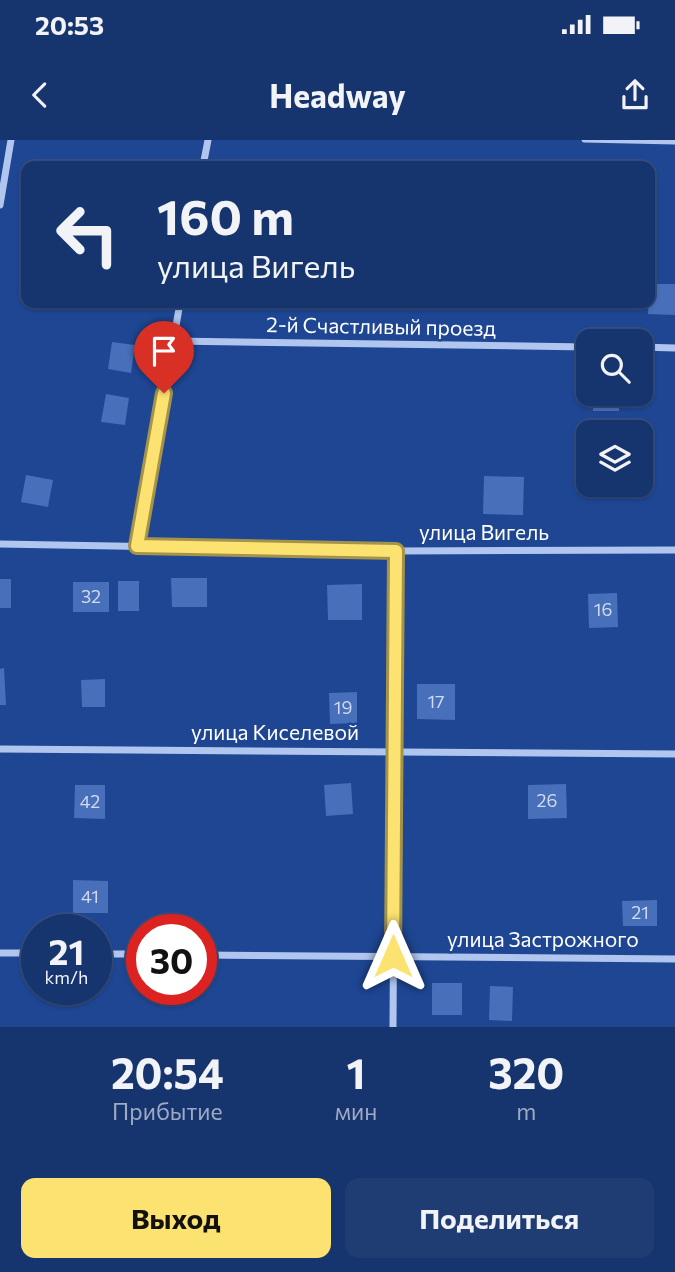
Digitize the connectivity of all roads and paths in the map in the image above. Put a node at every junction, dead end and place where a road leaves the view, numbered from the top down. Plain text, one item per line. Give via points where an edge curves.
1 (10, 140) edge
2 (208, 140) edge
3 (584, 140) edge
4 (675, 142) edge
5 (204, 161) edge
6 (0, 205) edge
7 (179, 308) edge
8 (173, 341) junction
9 (576, 347) edge
10 (653, 347) edge
11 (675, 348) edge
12 (0, 544) edge
13 (137, 546) junction
14 (675, 550) edge
15 (396, 551) junction
16 (0, 748) edge
17 (395, 752) junction
18 (675, 754) edge
19 (0, 953) edge
20 (21, 953) edge
21 (217, 955) edge
22 (393, 956) junction
23 (675, 958) edge
24 (393, 1027) edge

1 - 6 street
2 - 5 street
3 - 4 lane
7 - 8 street
8 - 9 street, 2-й Счастливый проезд
8 - 13 street
10 - 11 street
12 - 13 street, улица Вигель
13 - 15 street, улица Вигель
14 - 15 street, улица Вигель
15 - 17 street
16 - 17 street, улица Киселевой
17 - 18 street, улица Киселевой
17 - 22 street
19 - 20 street
21 - 22 street, улица Застрожного
22 - 23 street, улица Застрожного
22 - 24 street

